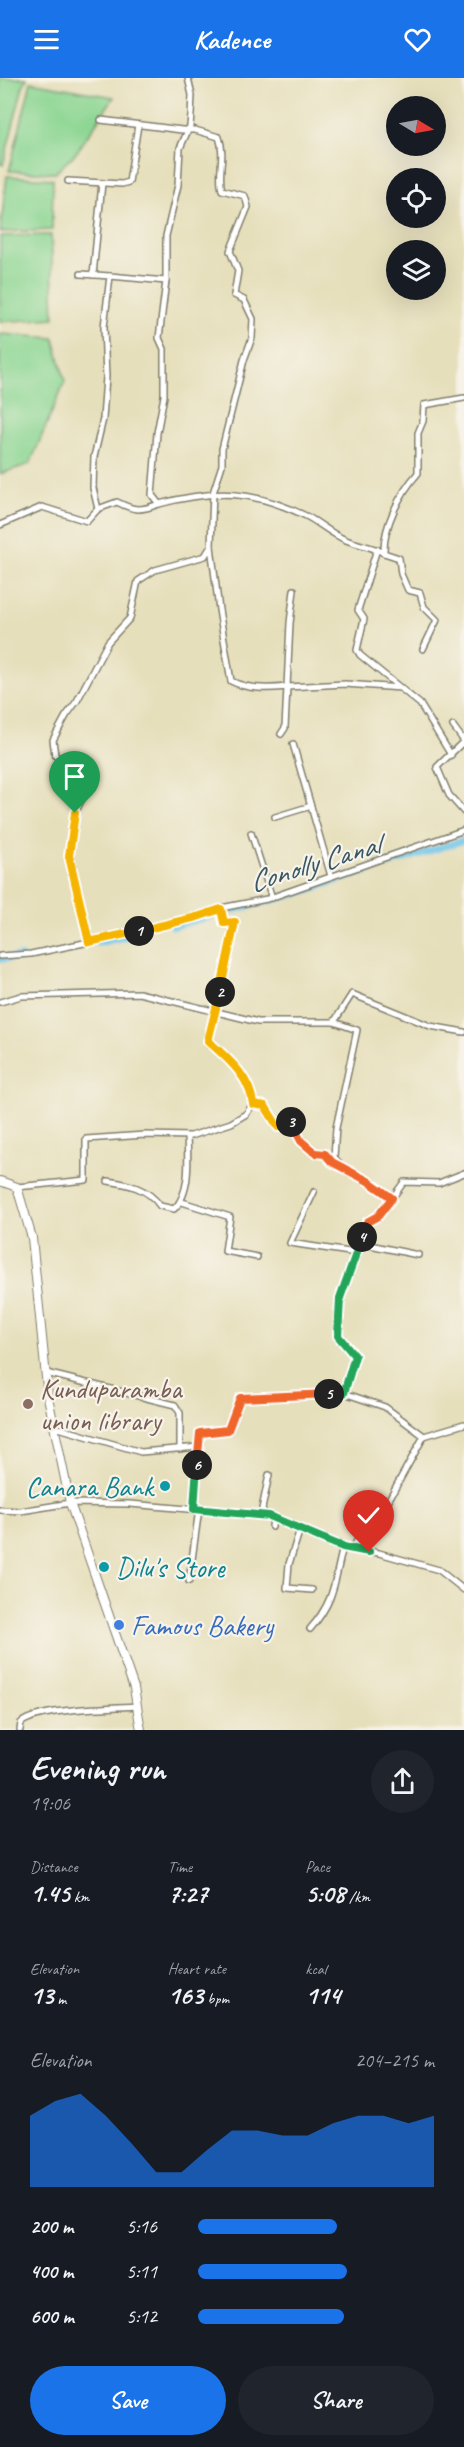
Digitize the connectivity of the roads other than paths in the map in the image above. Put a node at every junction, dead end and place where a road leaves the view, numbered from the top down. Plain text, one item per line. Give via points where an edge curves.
1 (188, 78) edge
2 (101, 120) dead end
3 (138, 125) junction
4 (188, 130) junction
5 (68, 181) dead end
6 (102, 183) junction
7 (81, 274) dead end
8 (93, 275) junction
9 (110, 276) junction
10 (166, 281) junction
11 (464, 398) edge
12 (213, 493) junction
13 (159, 504) junction
14 (98, 509) junction
15 (0, 525) edge
16 (212, 546) junction
17 (377, 549) junction
18 (384, 554) junction
19 (294, 590) dead end
20 (423, 649) dead end
21 (287, 687) junction
22 (402, 688) junction
23 (453, 726) dead end
24 (281, 734) dead end
25 (464, 741) edge
26 (293, 744) dead end
27 (451, 755) junction
28 (311, 806) junction
29 (464, 812) edge
30 (275, 817) dead end
31 (464, 830) edge
32 (251, 833) dead end
33 (331, 876) junction
34 (272, 898) junction
35 (222, 909) junction
36 (89, 942) junction
37 (0, 956) edge
38 (0, 1002) edge
39 (215, 1013) junction
40 (334, 1022) junction
41 (464, 1032) edge
42 (253, 1104) junction
43 (187, 1137) junction
44 (341, 1166) junction
45 (464, 1173) edge
46 (0, 1181) edge
47 (108, 1181) dead end
48 (17, 1186) junction
49 (314, 1192) dead end
50 (392, 1198) junction
51 (182, 1202) junction
52 (360, 1243) junction
53 (356, 1253) junction
54 (418, 1255) dead end
55 (257, 1257) dead end
56 (46, 1373) junction
57 (344, 1393) junction
58 (464, 1424) edge
59 (55, 1427) junction
60 (424, 1436) junction
61 (199, 1447) junction
62 (180, 1449) junction
63 (269, 1476) dead end
64 (70, 1503) junction
65 (196, 1509) junction
66 (0, 1510) edge
67 (266, 1516) junction
68 (273, 1518) junction
69 (272, 1527) dead end
70 (300, 1529) junction
71 (343, 1547) junction
72 (352, 1549) junction
73 (189, 1581) dead end
74 (312, 1590) dead end
75 (464, 1590) edge
76 (310, 1629) dead end
77 (137, 1706) junction
78 (20, 1730) edge
79 (141, 1730) edge

1 - 4 street via 192,95
2 - 3 street
3 - 4 street
3 - 6 street via 129,182
4 - 10 street via 180,148 166,236
4 - 12 street via 219,137 222,190 245,196 248,207 230,252 238,271 234,295 244,300 253,319 252,338
5 - 6 street
6 - 8 street
7 - 8 street
8 - 9 street
9 - 10 street
9 - 14 street via 104,327 103,418 93,457
10 - 13 street via 159,338 164,349 164,396 152,495
11 - 18 street via 424,405 418,433 417,473 392,516
12 - 13 street
12 - 16 street
12 - 17 street via 231,492 276,503 347,540
13 - 14 street via 132,510 117,502
14 - 15 street via 87,520 42,507
16 - 21 street via 231,681 268,689
16 - 36 street via 205,556 155,570 138,581 130,618 108,642 53,740 55,755 82,774 88,787 75,813 69,856
17 - 18 street
17 - 22 street via 358,610 364,618 357,650
18 - 20 street via 399,558 408,590 420,593 424,607 437,620
19 - 21 street
21 - 22 street via 345,684
21 - 24 street via 285,728
22 - 27 street via 420,704
23 - 25 street
25 - 27 street
26 - 28 street
27 - 29 street via 437,767 449,795
28 - 30 street
28 - 33 street
31 - 33 street
32 - 34 street
33 - 34 street
34 - 35 street
35 - 36 street
35 - 39 street via 224,923 235,922
36 - 37 street
38 - 39 street via 21,996 139,993
39 - 40 street via 258,1022
39 - 42 street via 208,1041 237,1066
40 - 41 street via 352,994 430,1026
40 - 44 street via 357,1030 336,1128 334,1156
42 - 43 street via 231,1123
42 - 44 street via 265,1106 278,1127 291,1122 301,1141
43 - 48 street via 86,1139 86,1180
43 - 51 street via 188,1164
44 - 50 street
45 - 50 street via 439,1184 405,1182
46 - 48 main road
47 - 51 street via 136,1187 154,1196 160,1206 174,1209
48 - 56 main road via 32,1238
49 - 53 street via 290,1243
50 - 52 street via 378,1216 367,1222
51 - 55 street via 230,1217 225,1251
52 - 53 street
52 - 54 street
53 - 57 street via 340,1298 338,1336 355,1356
56 - 59 main road
56 - 62 street via 176,1406 180,1413
57 - 60 street via 385,1407
57 - 61 street via 240,1398 228,1430 200,1433
58 - 60 street
59 - 62 street via 141,1452
59 - 64 main road
60 - 72 street via 382,1512
61 - 62 street
61 - 65 street
63 - 67 street via 262,1509
64 - 65 street
64 - 66 street via 21,1511
64 - 77 main road
65 - 67 street
65 - 73 street
67 - 68 street
68 - 69 street
68 - 70 street
70 - 71 street
70 - 74 street via 289,1564 287,1588
71 - 72 street
71 - 76 street via 333,1597
72 - 75 street via 439,1570
77 - 78 street via 47,1714 25,1720
77 - 79 main road

